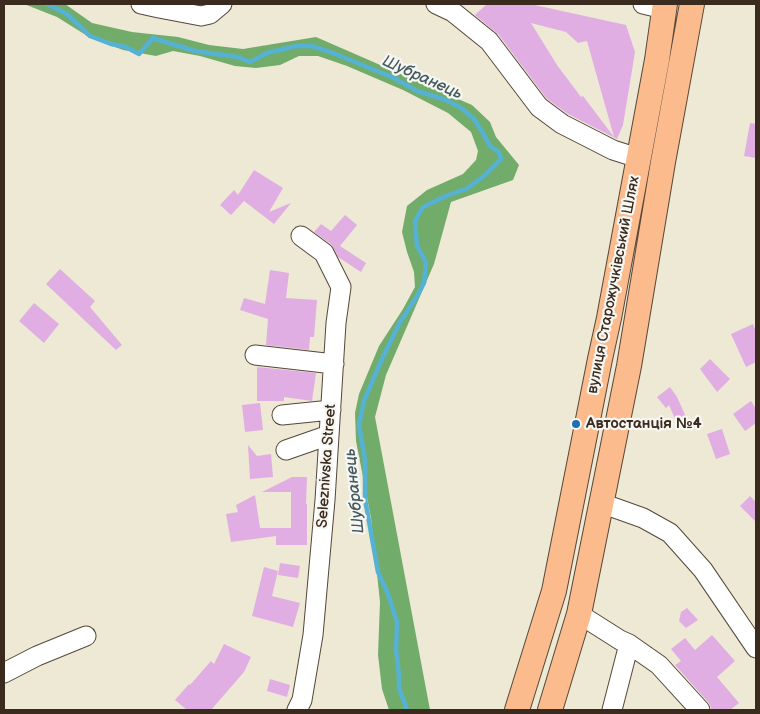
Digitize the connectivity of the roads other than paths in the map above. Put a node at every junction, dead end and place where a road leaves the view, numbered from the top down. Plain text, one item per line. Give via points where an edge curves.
1 (141, 4) edge
2 (222, 4) edge
3 (436, 4) edge
4 (692, 4) edge
5 (657, 5) edge
6 (638, 158) junction
7 (300, 236) dead end
8 (255, 355) dead end
9 (334, 364) junction
10 (331, 410) junction
11 (282, 415) dead end
12 (329, 435) junction
13 (286, 450) dead end
14 (601, 503) junction
15 (550, 607) junction
16 (579, 614) junction
17 (86, 636) dead end
18 (629, 644) junction
19 (756, 648) edge
20 (4, 673) edge
21 (297, 710) edge
22 (517, 710) edge
23 (550, 710) edge
24 (612, 710) edge
25 (700, 710) edge

1 - 2 street via 201,16 210,14
3 - 6 street via 453,12 488,41 539,107 562,124 613,150
4 - 14 main road, вулиця Старожучківський Шлях via 629,366
5 - 6 main road, вулиця Старожучківський Шлях via 657,60
6 - 15 main road, вулиця Старожучківський Шлях
7 - 9 street, Seleznivska Street via 324,253 341,286
8 - 9 street
9 - 10 street, Seleznivska Street
10 - 11 street
10 - 12 street, Seleznivska Street
12 - 13 street
12 - 21 street, Seleznivska Street via 313,635 302,700
14 - 16 main road, вулиця Старожучківський Шлях
14 - 19 street via 643,518 670,533 703,570
15 - 16 main road
15 - 22 main road, вулиця Старожучківський Шлях
16 - 18 street
16 - 23 main road, вулиця Старожучківський Шлях
17 - 20 street
18 - 24 street
18 - 25 street via 659,665

